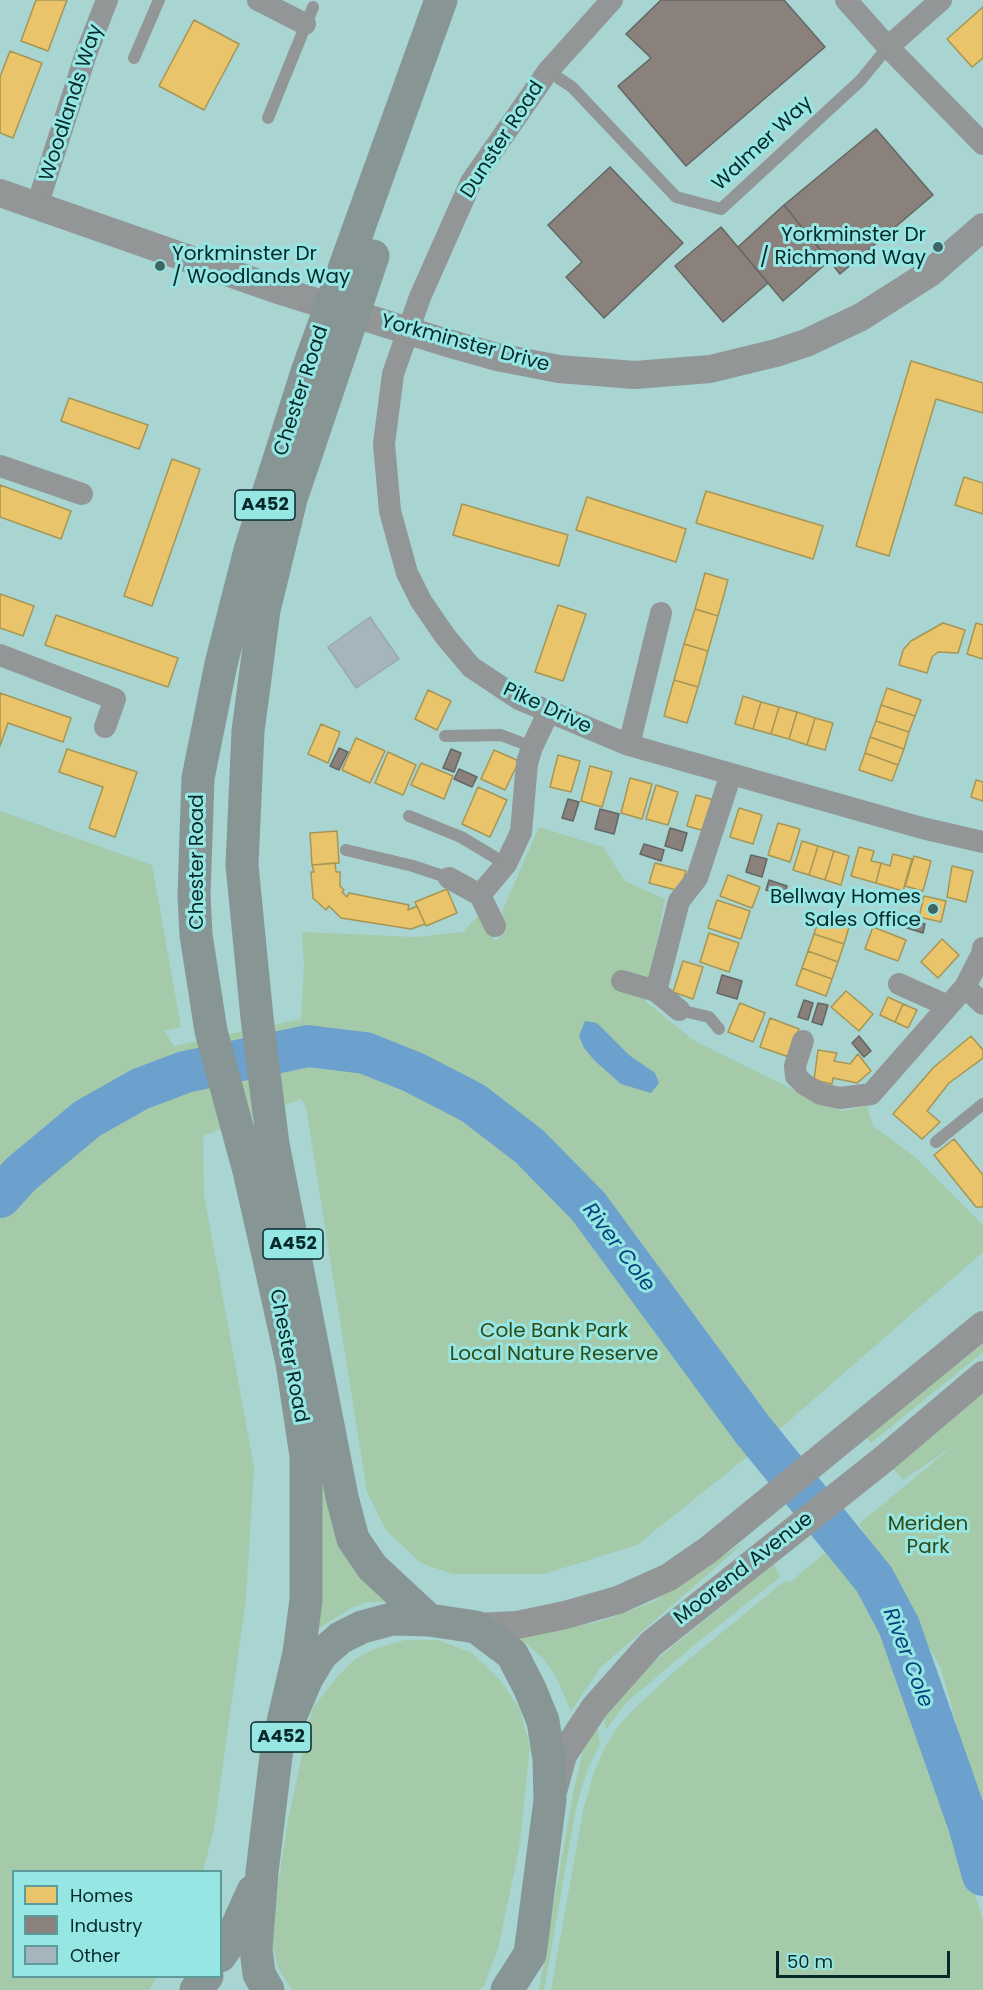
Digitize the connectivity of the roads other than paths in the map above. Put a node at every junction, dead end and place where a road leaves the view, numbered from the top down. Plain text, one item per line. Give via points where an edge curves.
1 (107, 0) edge
2 (159, 0) edge
3 (258, 0) edge
4 (441, 0) edge
5 (460, 0) edge
6 (612, 0) edge
7 (846, 0) edge
8 (941, 0) edge
9 (309, 15) joint
10 (888, 47) junction
11 (134, 58) dead end
12 (548, 71) junction
13 (268, 118) dead end
14 (983, 144) edge
15 (0, 193) edge
16 (37, 207) junction
17 (983, 227) edge
18 (420, 297) joint
19 (0, 466) edge
20 (82, 494) dead end
21 (661, 613) dead end
22 (0, 655) edge
23 (548, 713) junction
24 (105, 727) dead end
25 (445, 736) dead end
26 (629, 745) junction
27 (532, 747) junction
28 (731, 774) junction
29 (409, 816) dead end
30 (983, 842) edge
31 (346, 850) dead end
32 (506, 864) junction
33 (449, 878) joint
34 (480, 895) junction
35 (495, 926) dead end
36 (983, 948) edge
37 (622, 981) dead end
38 (899, 984) dead end
39 (965, 987) junction
40 (657, 991) junction
41 (983, 1004) edge
42 (948, 1005) junction
43 (679, 1010) joint
44 (719, 1029) dead end
45 (803, 1041) dead end
46 (979, 1107) edge
47 (983, 1120) edge
48 (936, 1142) dead end
49 (258, 1147) junction
50 (983, 1325) edge
51 (983, 1375) edge
52 (429, 1620) junction
53 (476, 1627) junction
54 (277, 1748) junction
55 (550, 1800) junction
56 (262, 1872) junction
57 (222, 1953) edge
58 (206, 1978) edge
59 (195, 1990) edge
60 (267, 1990) edge
61 (507, 1990) edge

1 - 16 street, Woodlands Way
2 - 11 lane
3 - 9 street
4 - 49 highway, Chester Road / A452 via 308,369 250,550 198,778 194,848 196,935 211,1031
5 - 49 highway, Chester Road / A452 via 291,499 264,610 248,731 242,865 257,1018
6 - 12 street, Dunster Road
7 - 10 street
8 - 10 street
9 - 13 lane
10 - 12 lane, Walmer Way via 860,81 722,209 676,197 572,87
10 - 14 street
12 - 18 street, Dunster Road via 471,182
15 - 16 street, Yorkminster Drive
16 - 17 street, Yorkminster Drive via 282,291 497,357 559,369 635,375 710,369 806,343 861,317 930,273
18 - 23 street, Pike Drive via 393,374 384,444 390,511 407,573 421,601 471,667
19 - 20 street
21 - 26 street
22 - 24 street via 115,699
23 - 26 street, Pike Drive
23 - 27 street
25 - 27 lane via 501,735
26 - 28 street, Pike Drive
27 - 32 street via 526,763 521,832
28 - 30 street, Pike Drive
28 - 40 street via 698,878 679,901
29 - 32 lane via 461,837
31 - 33 lane
32 - 34 street
33 - 34 street
34 - 35 street
36 - 39 street
37 - 40 street
38 - 42 street
39 - 41 street
39 - 42 street
40 - 43 street
42 - 45 street via 871,1094 840,1098 821,1094 804,1084 796,1076 795,1066
43 - 44 lane via 709,1017
46 - 47 lane
46 - 48 lane
49 - 52 highway, Chester Road / A452 via 353,1539 372,1568
49 - 54 highway, Chester Road / A452 via 306,1456 306,1600 299,1653
50 - 53 street, Moorend Avenue via 742,1523 669,1577 618,1600 565,1615
51 - 55 street, Moorend Avenue via 651,1644 595,1707 563,1755
52 - 53 highway, A452
52 - 54 highway, A452 via 393,1619 340,1638 321,1655 307,1678
53 - 55 highway, A452 via 512,1654 530,1689 543,1721
54 - 56 highway, A452
55 - 61 highway, A452 via 530,1954
56 - 57 highway, A452
56 - 60 highway, A452 via 256,1949 259,1974
58 - 59 highway

